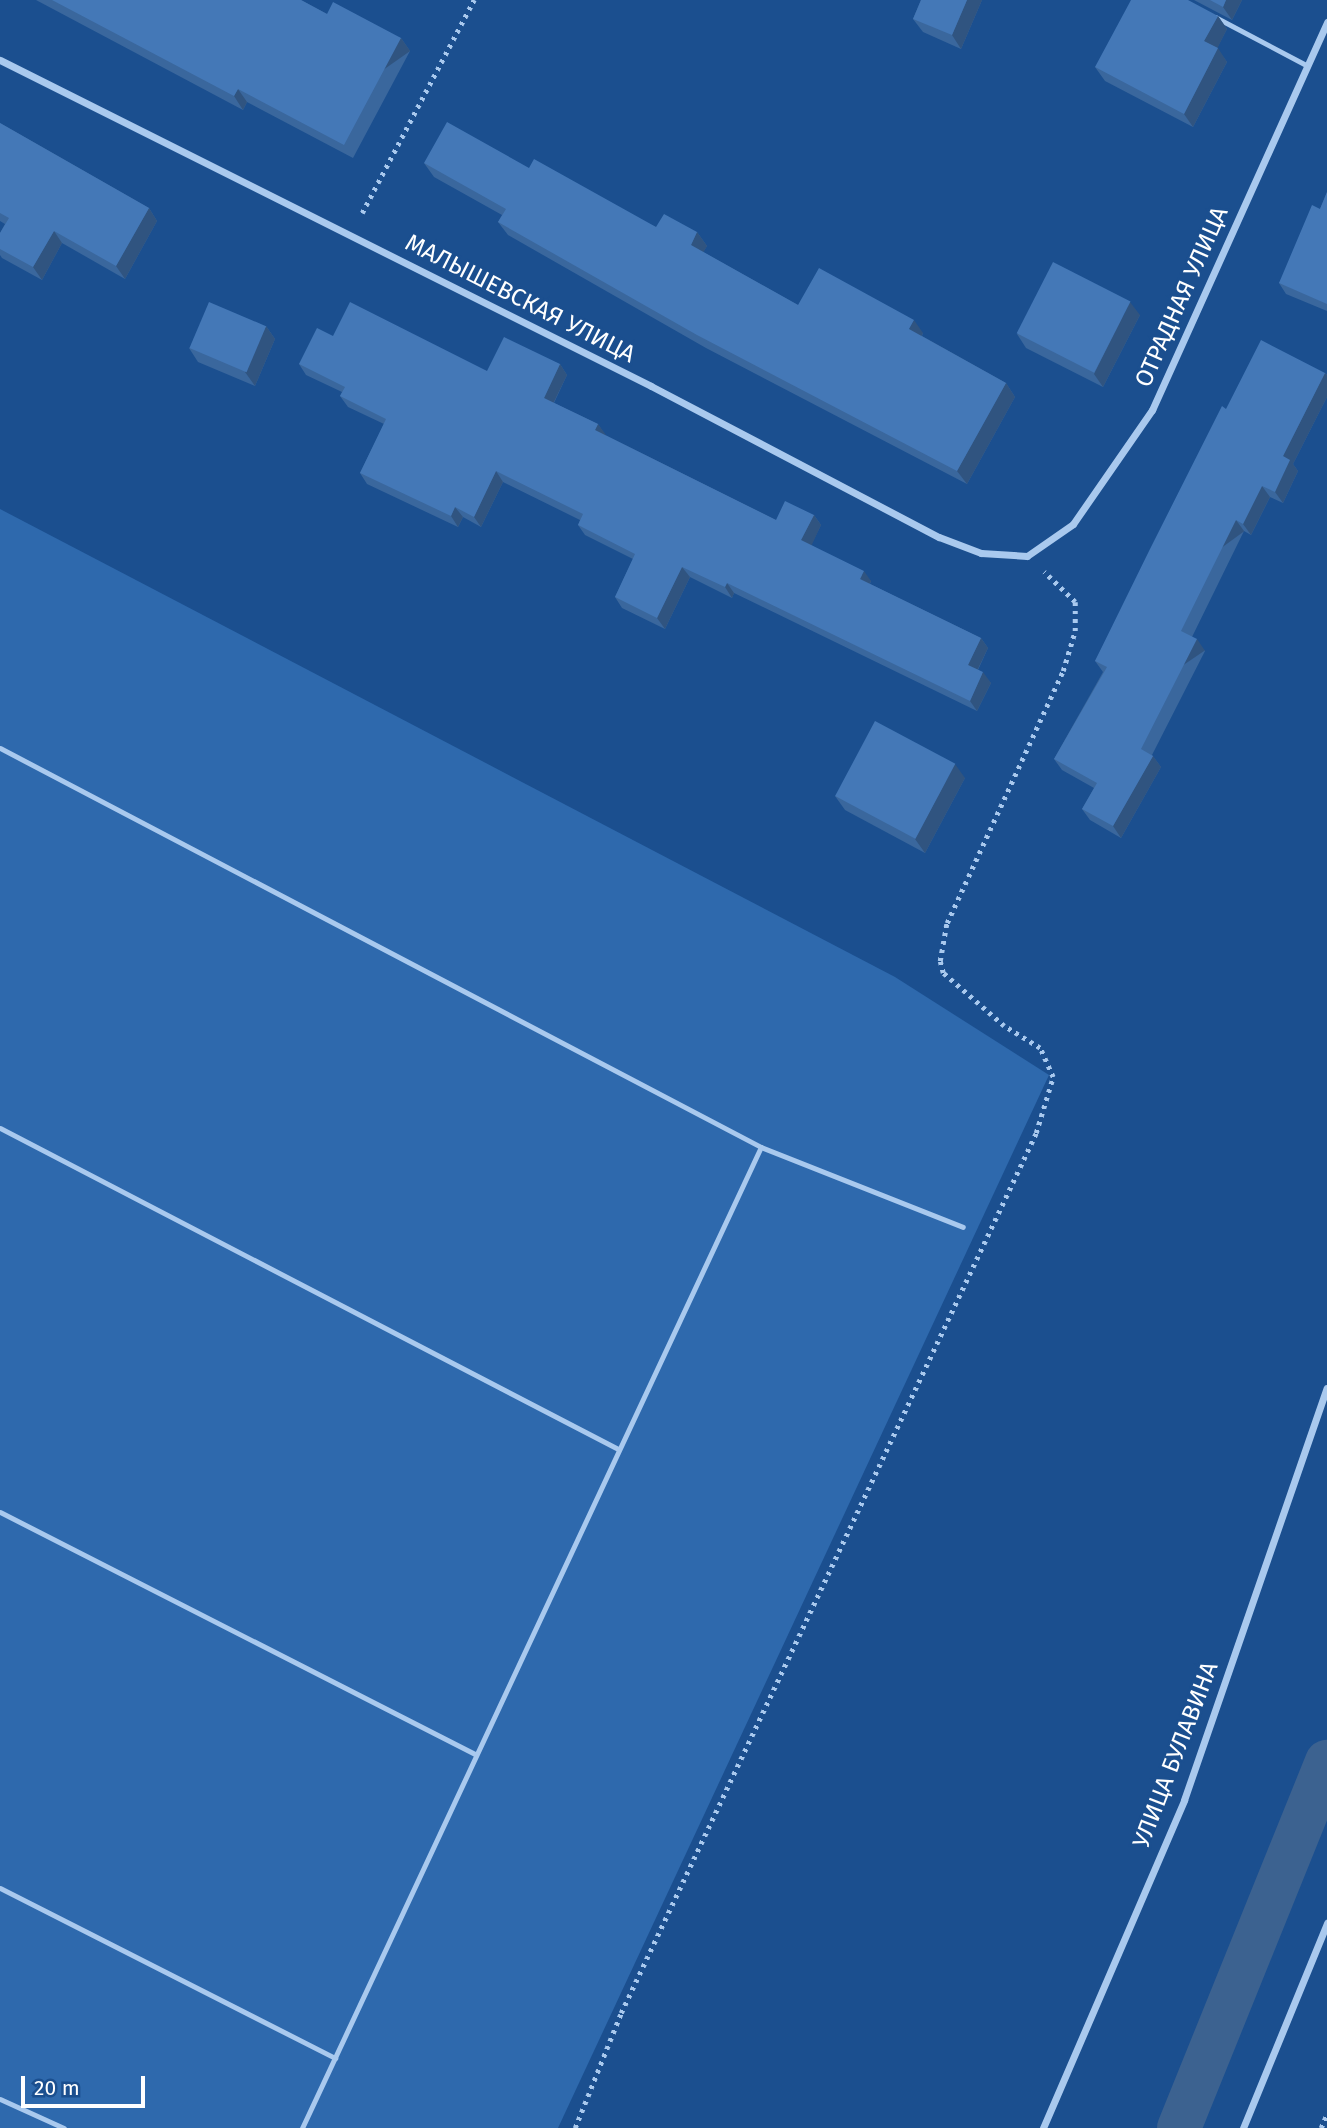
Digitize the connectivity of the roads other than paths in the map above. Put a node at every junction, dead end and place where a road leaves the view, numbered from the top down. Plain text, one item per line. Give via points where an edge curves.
1 (1206, 12) edge
2 (1327, 22) edge
3 (0, 60) edge
4 (1308, 66) junction
5 (1027, 556) joint
6 (0, 748) edge
7 (0, 1128) edge
8 (761, 1147) junction
9 (963, 1227) dead end
10 (1327, 1388) edge
11 (618, 1449) junction
12 (0, 1512) edge
13 (475, 1754) junction
14 (0, 1888) edge
15 (1327, 1923) edge
16 (335, 2058) junction
17 (0, 2099) edge
18 (64, 2128) edge
19 (302, 2128) edge
20 (1043, 2128) edge
21 (1243, 2128) edge

1 - 4 lane
2 - 4 street, ОТРАДНАЯ УЛИЦА
3 - 5 street, МАЛЫШЕВСКАЯ УЛИЦА via 939,537 981,554
4 - 5 street, ОТРАДНАЯ УЛИЦА via 1153,410 1073,524
6 - 8 lane
7 - 11 lane
8 - 9 lane
8 - 11 lane
10 - 20 street, УЛИЦА БУЛАВИНА via 1184,1800
11 - 13 lane
12 - 13 lane
13 - 16 lane
14 - 16 lane
15 - 21 street
16 - 19 lane
17 - 18 lane

